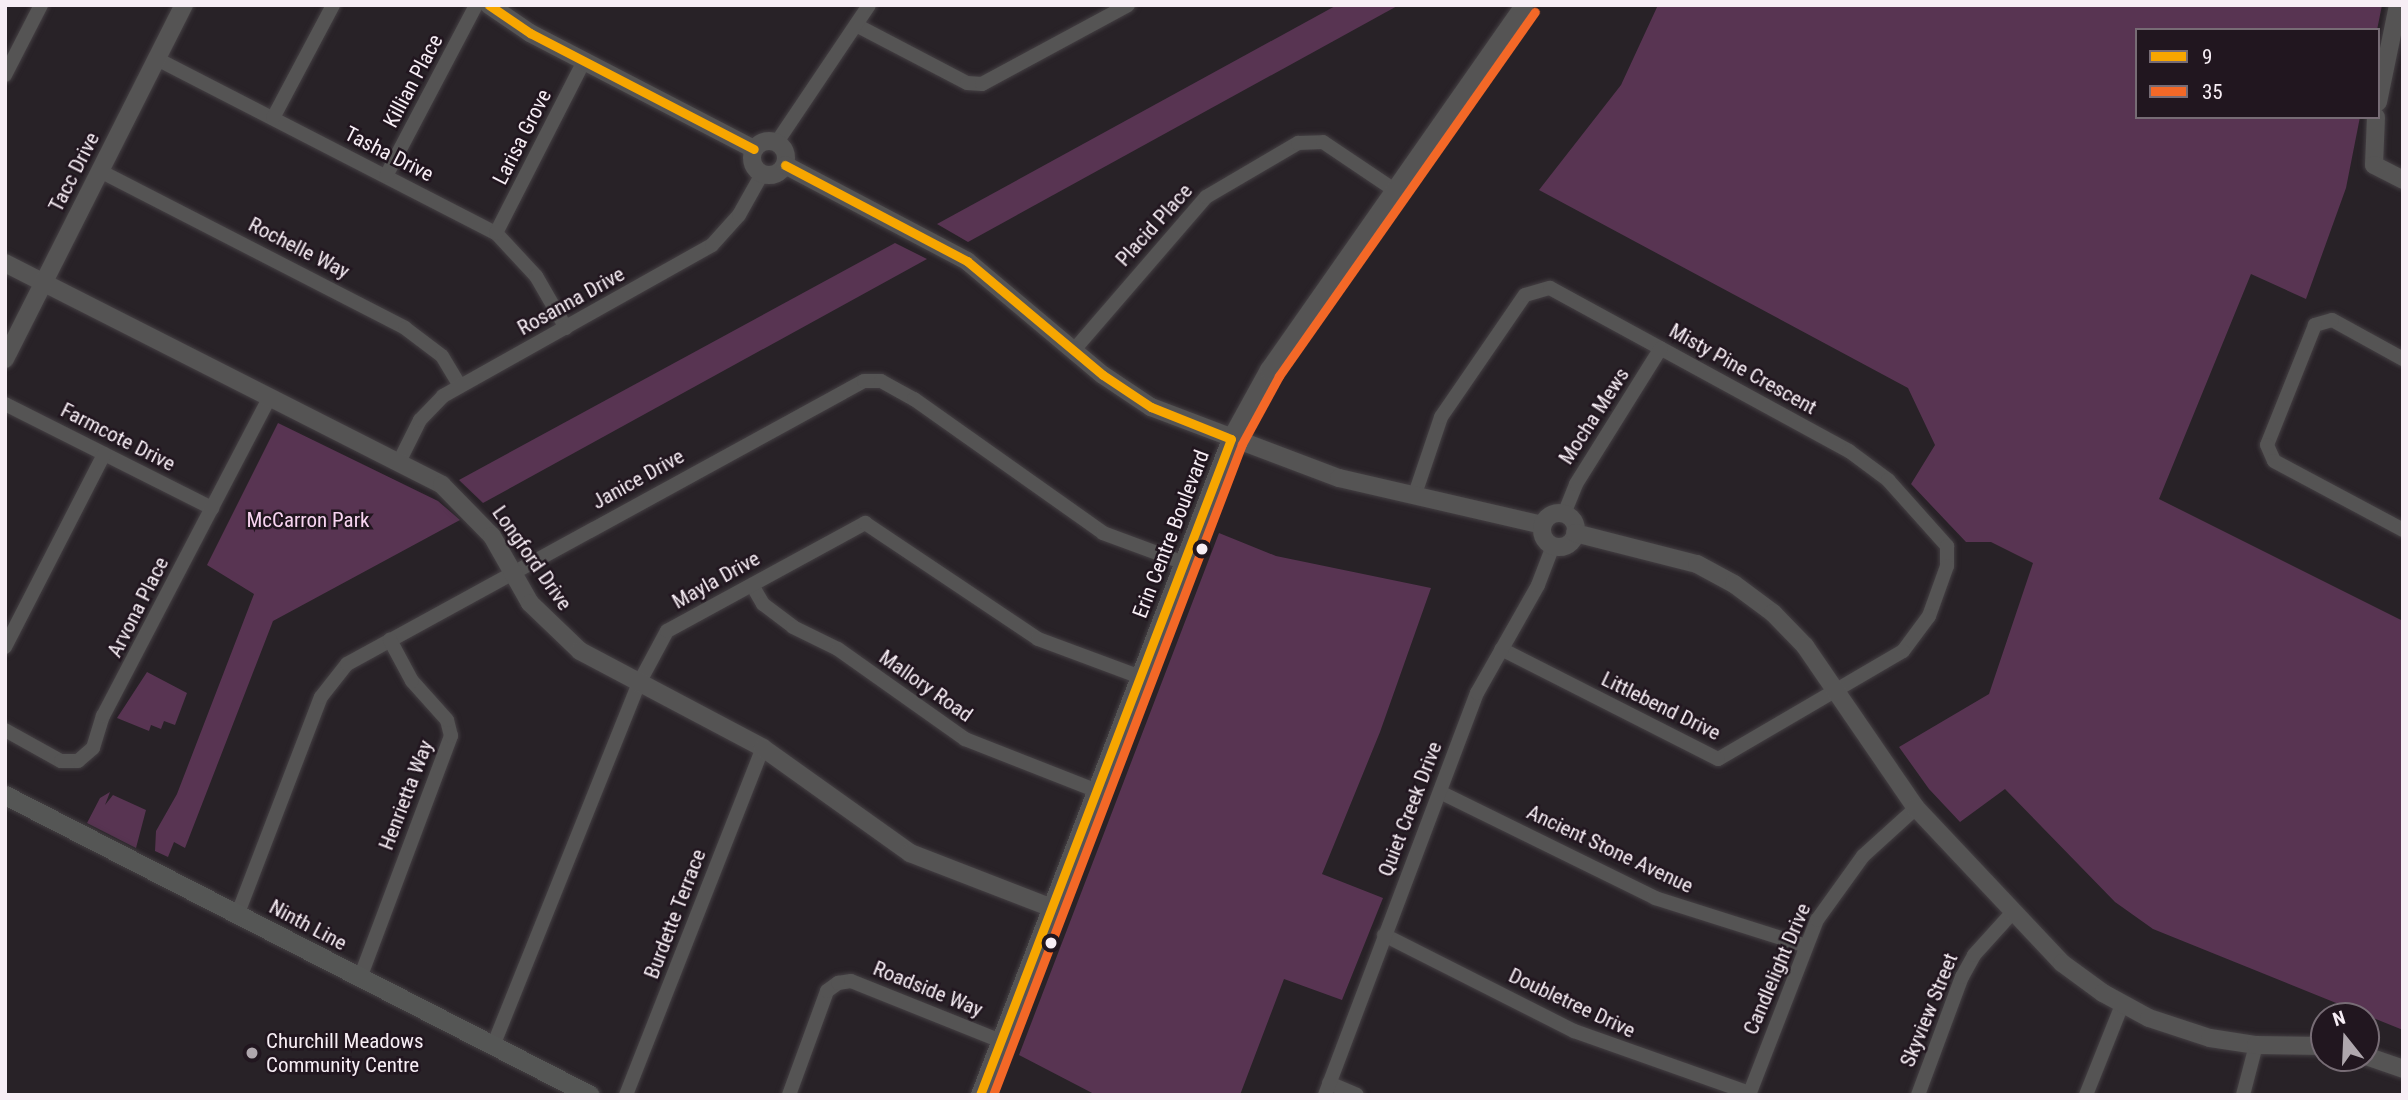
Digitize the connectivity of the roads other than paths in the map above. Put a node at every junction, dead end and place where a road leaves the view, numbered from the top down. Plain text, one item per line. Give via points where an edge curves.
1 (41, 5) edge
2 (184, 5) edge
3 (333, 5) edge
4 (477, 5) edge
5 (489, 5) edge
6 (869, 5) edge
7 (1128, 5) edge
8 (1525, 5) edge
9 (2398, 5) edge
10 (856, 25) junction
11 (158, 59) junction
12 (584, 61) junction
13 (5, 75) edge
14 (2380, 92) edge
15 (273, 118) junction
16 (2376, 119) edge
17 (777, 142) junction
18 (754, 149) junction
19 (785, 165) junction
20 (100, 171) junction
21 (762, 174) junction
22 (386, 176) junction
23 (2403, 180) edge
24 (1393, 189) junction
25 (496, 233) junction
26 (5, 263) edge
27 (44, 282) junction
28 (566, 328) junction
29 (1661, 348) junction
30 (1074, 350) junction
31 (5, 359) edge
32 (2403, 359) edge
33 (460, 386) junction
34 (270, 397) junction
35 (5, 404) edge
36 (1231, 439) junction
37 (104, 454) junction
38 (399, 462) junction
39 (1415, 494) junction
40 (212, 508) junction
41 (1565, 511) junction
42 (1543, 525) junction
43 (2403, 530) edge
44 (1576, 533) junction
45 (1553, 546) junction
46 (1184, 563) junction
47 (513, 572) junction
48 (752, 584) junction
49 (390, 639) junction
50 (5, 647) edge
51 (1501, 649) junction
52 (1140, 677) junction
53 (638, 685) junction
54 (1837, 692) junction
55 (5, 730) edge
56 (763, 748) junction
57 (1097, 791) junction
58 (1440, 792) junction
59 (5, 795) edge
60 (1916, 808) junction
61 (1052, 908) junction
62 (238, 913) junction
63 (2012, 913) junction
64 (1384, 935) junction
65 (1806, 946) junction
66 (360, 978) junction
67 (2122, 1005) junction
68 (1001, 1041) junction
69 (2256, 1045) junction
70 (493, 1046) junction
71 (2310, 1046) edge
72 (2380, 1061) edge
73 (2403, 1069) edge
74 (1327, 1089) edge
75 (1749, 1094) edge
76 (590, 1095) edge
77 (626, 1095) edge
78 (789, 1095) edge
79 (980, 1095) edge
80 (1357, 1095) edge
81 (1918, 1095) edge
82 (2087, 1095) edge
83 (2243, 1095) edge

1 - 13 street
2 - 11 street, Tacc Drive
3 - 15 street
4 - 22 street, Killian Place
5 - 12 street
6 - 10 street
7 - 10 street via 982,84 967,83
8 - 24 street, Erin Centre Boulevard
9 - 14 street
10 - 17 street
11 - 15 street, Tasha Drive
11 - 20 street, Tacc Drive
12 - 18 street
12 - 25 street, Larisa Grove
15 - 22 street, Tasha Drive
16 - 23 street via 2374,165
17 - 18 street via 764,141
17 - 19 street via 785,149
18 - 21 street via 752,163
19 - 21 street via 775,174
19 - 30 street via 967,261
20 - 27 street, Tacc Drive
20 - 33 street, Rochelle Way via 405,328 442,356
21 - 28 street, Rosanna Drive via 739,215 712,245
22 - 25 street, Tasha Drive
24 - 30 street, Placid Place via 1323,142 1297,143 1206,198
24 - 36 street, Erin Centre Boulevard via 1269,370
25 - 28 street, Tasha Drive via 536,276
26 - 27 street, Longford Drive
27 - 31 street, Tacc Drive
27 - 34 street, Longford Drive
28 - 33 street, Rosanna Drive
29 - 39 street, Misty Pine Crescent via 1550,288 1525,295 1441,417
29 - 41 street, Mocha Mews via 1576,484
29 - 54 street, Misty Pine Crescent via 1870,464 1947,546 1947,566 1929,616 1915,637 1886,663
30 - 36 street via 1151,407
32 - 43 street via 2332,320 2315,325 2267,445 2274,461
33 - 38 street, Rosanna Drive via 425,412
34 - 38 street, Longford Drive
34 - 40 street, Arvona Place
35 - 37 street, Farmcote Drive
36 - 39 street via 1339,478
36 - 46 street, Erin Centre Boulevard
37 - 40 street, Farmcote Drive
37 - 50 street
38 - 47 street, Longford Drive via 460,500 492,536
39 - 42 street
40 - 55 street, Arvona Place via 103,716 93,748 78,761 61,761
41 - 42 street via 1553,514
41 - 44 street
42 - 45 street via 1544,539
44 - 45 street via 1566,546
44 - 54 street via 1664,554 1734,584 1789,628
45 - 51 street, Quiet Creek Drive via 1538,585
46 - 47 street, Janice Drive via 1103,533 914,399 881,381 863,381
46 - 52 street, Erin Centre Boulevard
47 - 49 street, Janice Drive
47 - 53 street, Longford Drive via 557,633
48 - 52 street, Mayla Drive via 865,523 1038,639
48 - 53 street, Mayla Drive via 667,631
48 - 57 street, Mallory Road via 763,604 793,627 838,649 965,739
49 - 62 street, Janice Drive via 347,664 321,697
49 - 66 street, Henrietta Way via 412,681 447,720 451,736
51 - 54 street, Littlebend Drive via 1718,759
51 - 58 street, Quiet Creek Drive via 1477,693
52 - 57 street, Erin Centre Boulevard
53 - 56 street, Longford Drive
53 - 70 street, Mayla Drive
54 - 60 street
56 - 61 street, Longford Drive via 910,853
56 - 77 street, Burdette Terrace
57 - 61 street, Erin Centre Boulevard
58 - 64 street, Quiet Creek Drive
58 - 65 street, Ancient Stone Avenue via 1656,898
59 - 62 main road, Ninth Line
60 - 63 street
60 - 65 street, Candlelight Drive via 1847,875
61 - 68 street, Erin Centre Boulevard
62 - 66 main road, Ninth Line
63 - 67 street via 2062,963
63 - 81 street, Skyview Street via 1981,946 1962,977
64 - 74 street, Quiet Creek Drive
64 - 75 street, Doubletree Drive via 1574,1031
65 - 75 street, Candlelight Drive
66 - 70 main road, Ninth Line
67 - 69 street via 2185,1031
67 - 82 street
68 - 78 street, Roadside Way via 851,981 838,983 827,991
68 - 79 street, Erin Centre Boulevard
69 - 71 street
69 - 83 street
70 - 76 main road, Ninth Line
72 - 73 street
74 - 80 street

